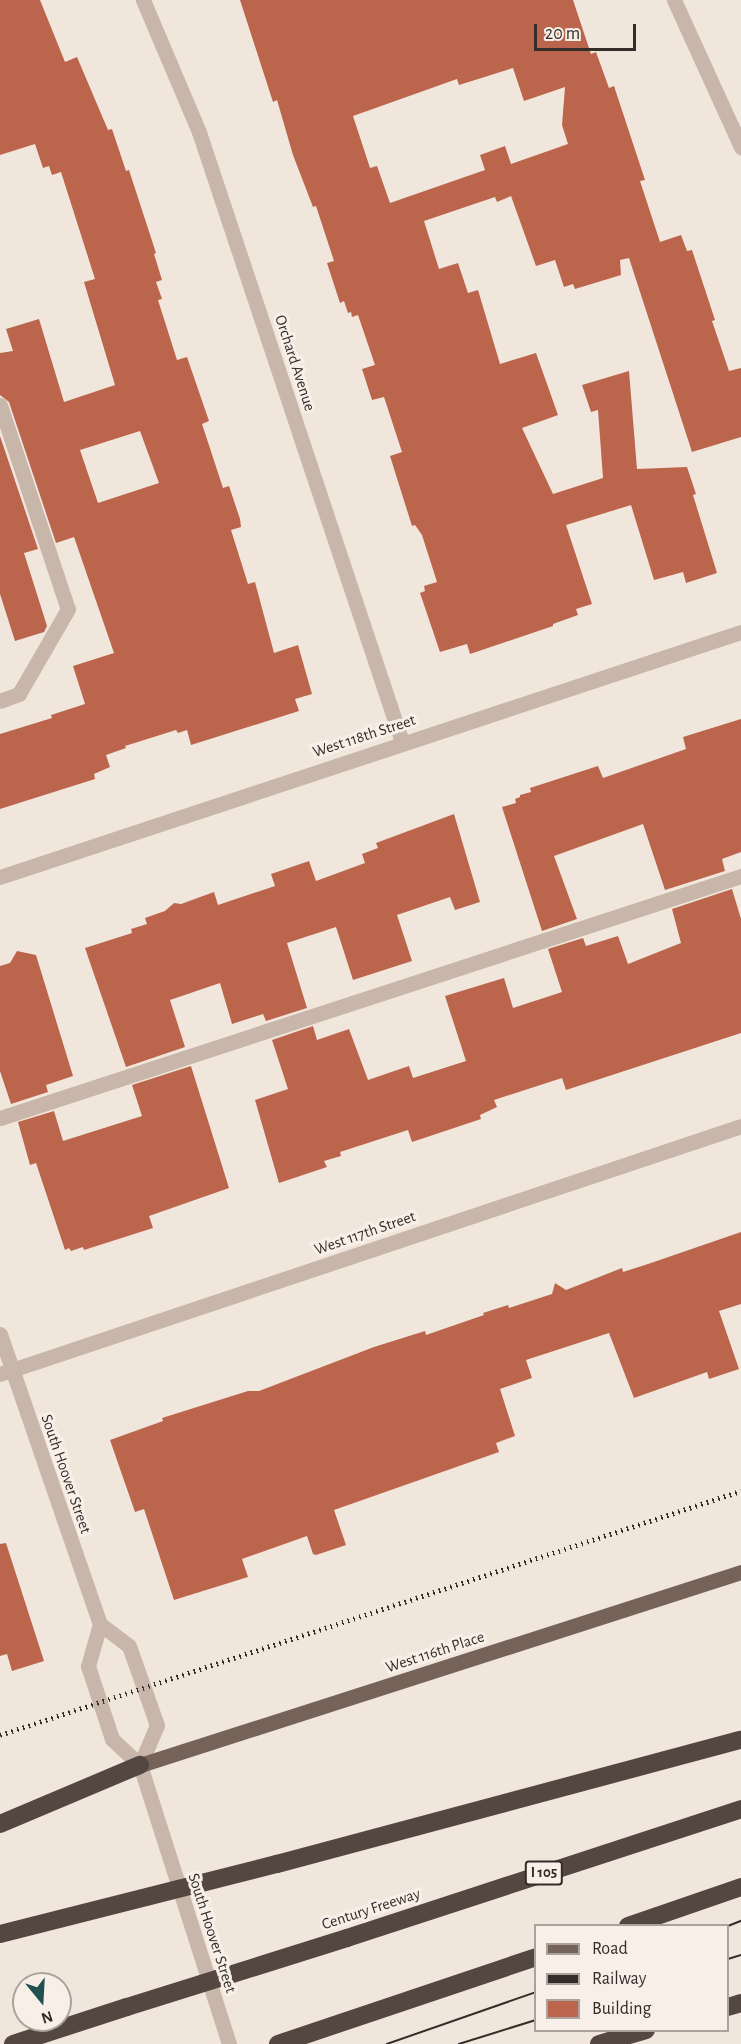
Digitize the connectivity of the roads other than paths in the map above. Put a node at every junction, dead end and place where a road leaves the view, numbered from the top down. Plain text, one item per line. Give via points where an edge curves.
1 (143, 0) edge
2 (674, 0) edge
3 (741, 147) edge
4 (0, 405) edge
5 (741, 632) edge
6 (0, 701) edge
7 (402, 742) junction
8 (0, 876) edge
9 (741, 876) edge
10 (0, 1118) edge
11 (741, 1126) edge
12 (0, 1334) edge
13 (6, 1372) edge
14 (741, 1572) edge
15 (100, 1624) junction
16 (741, 1740) edge
17 (140, 1765) junction
18 (741, 1809) edge
19 (0, 1824) edge
20 (741, 1887) edge
21 (634, 1924) edge
22 (0, 1934) edge
23 (534, 1958) edge
24 (642, 2032) edge
25 (13, 2044) edge
26 (229, 2044) edge
27 (278, 2044) edge
28 (599, 2044) edge

1 - 7 street, Orchard Avenue via 199,132
2 - 3 street
4 - 6 street via 68,609 18,694
5 - 7 street, West 118th Street
7 - 8 street, West 118th Street
9 - 10 street
11 - 13 street, West 117th Street
12 - 13 street, South Hoover Street
13 - 15 street, South Hoover Street
14 - 17 main road, West 116th Place
15 - 17 street, South Hoover Street via 88,1666 112,1739
15 - 17 street via 129,1646 157,1725
16 - 22 highway, bridge
17 - 19 highway
17 - 26 street, South Hoover Street
18 - 25 highway, Century Freeway / I 105, bridge
20 - 21 highway
23 - 27 highway
24 - 28 highway

